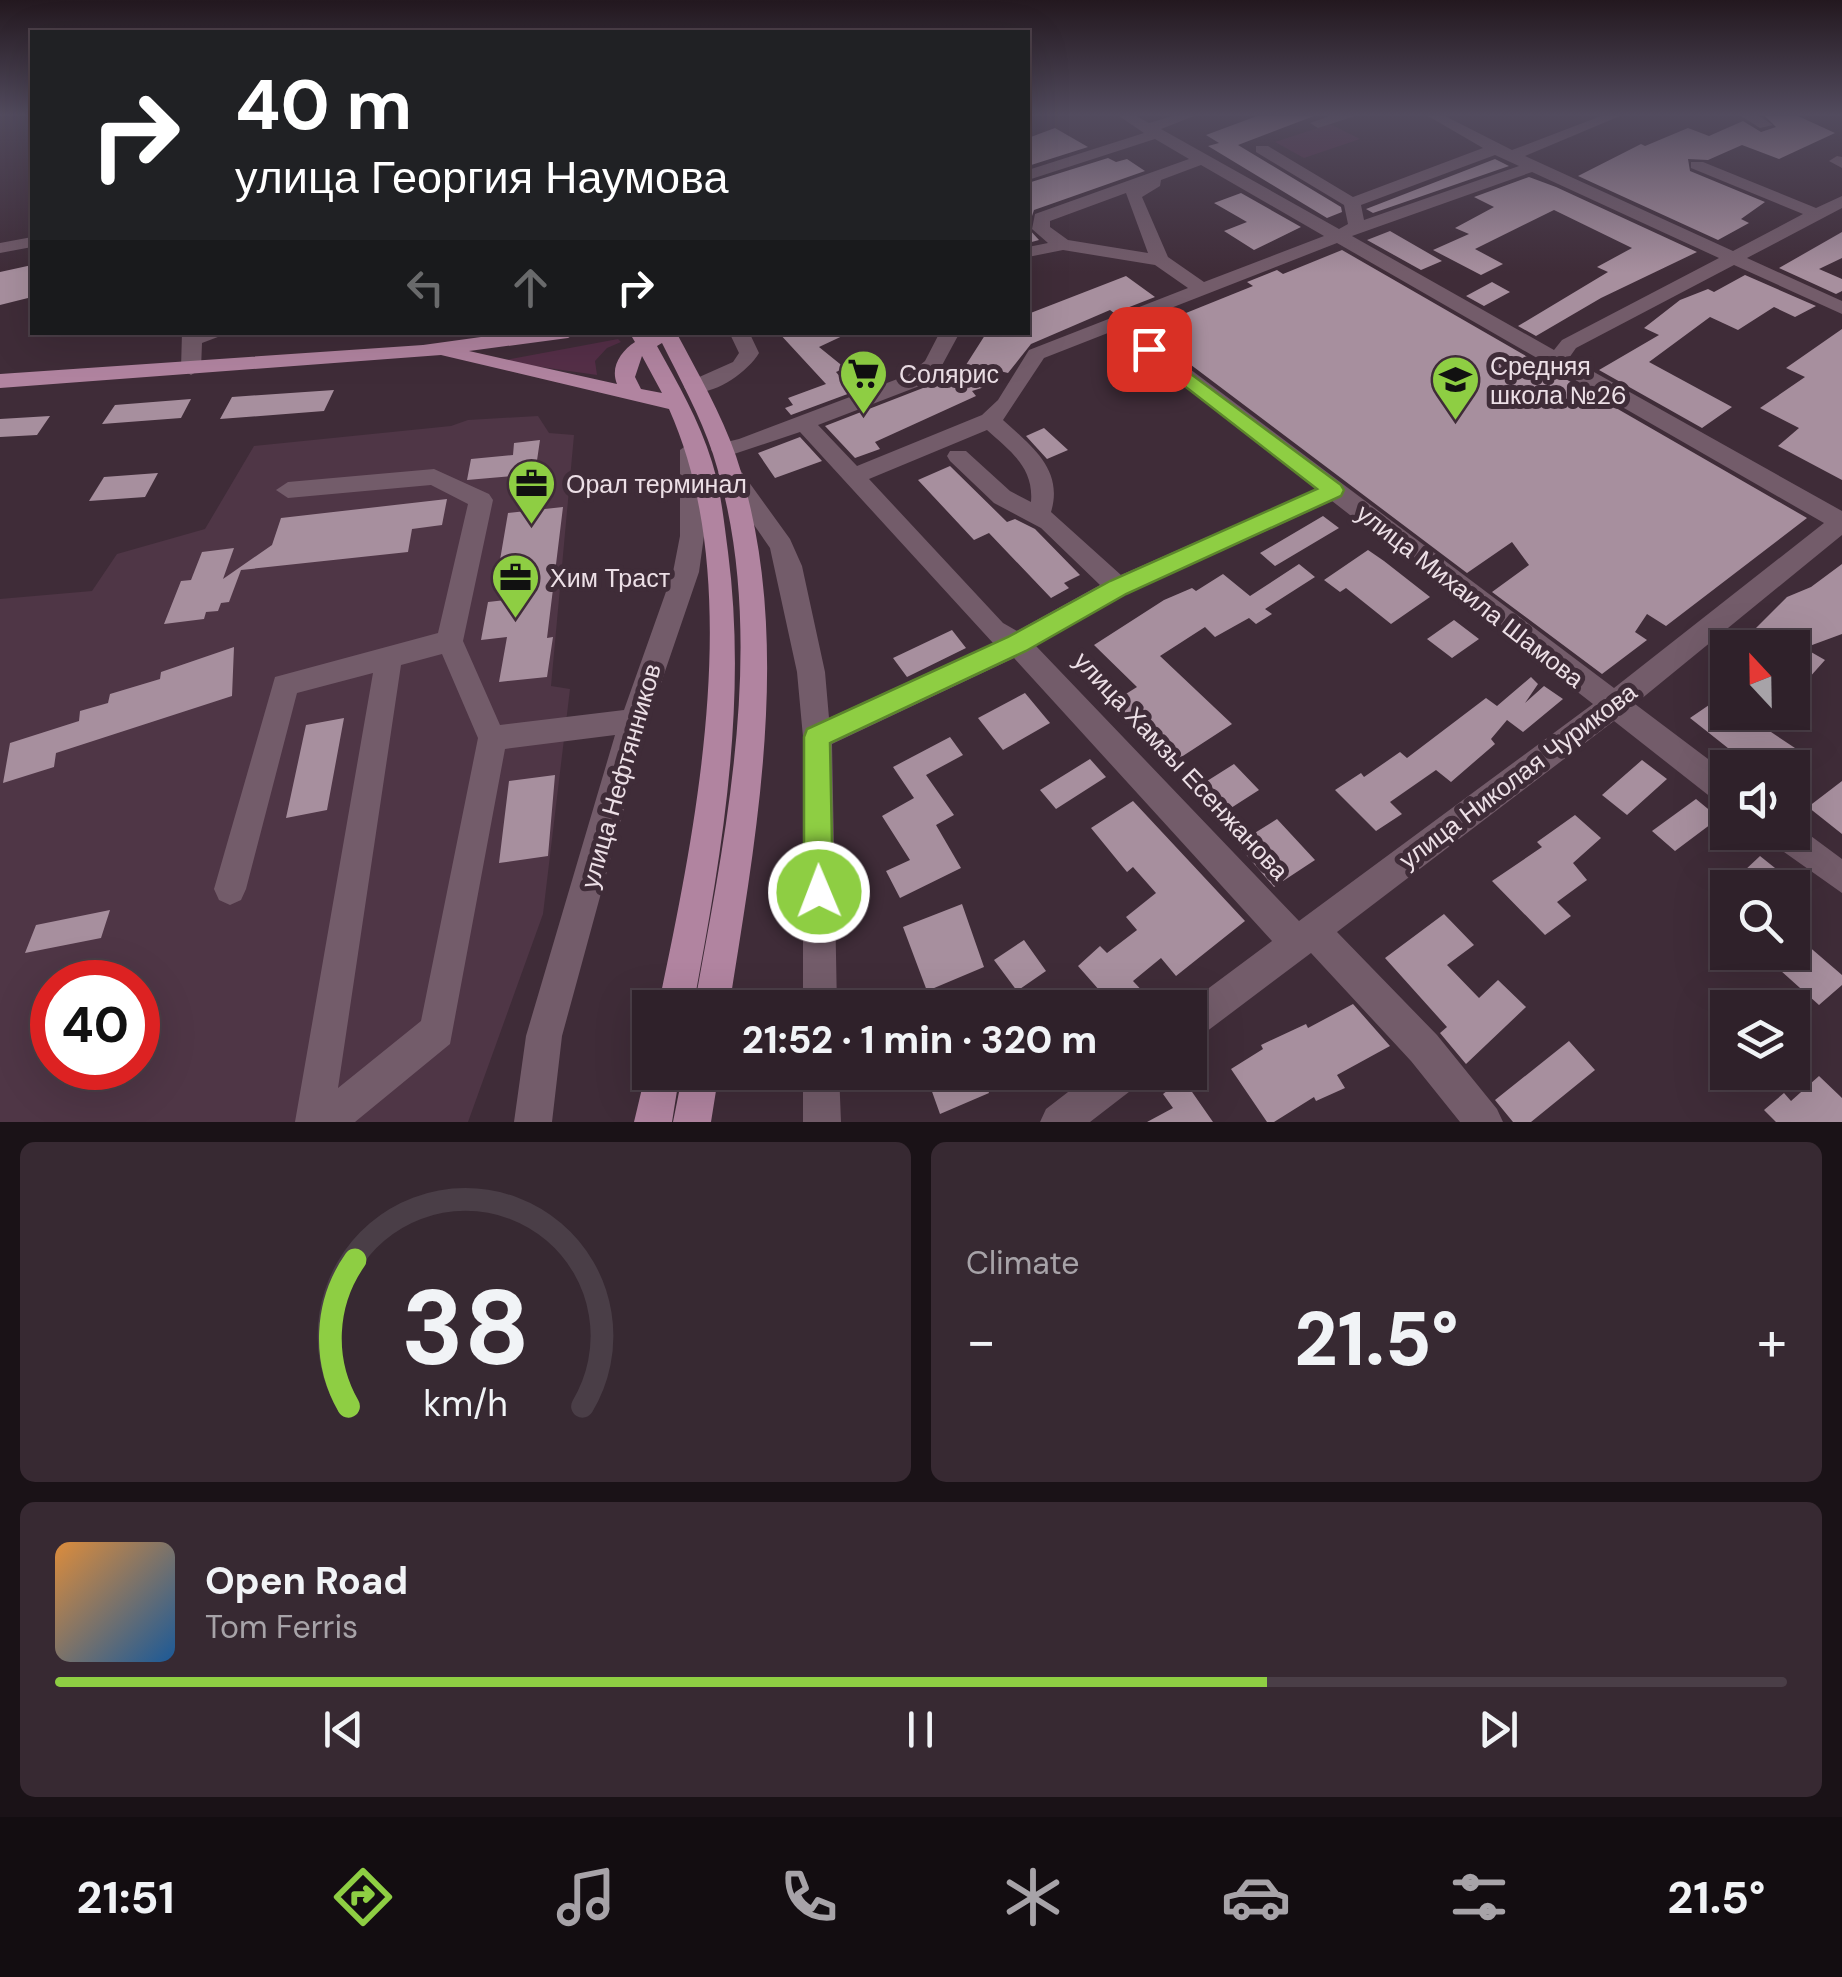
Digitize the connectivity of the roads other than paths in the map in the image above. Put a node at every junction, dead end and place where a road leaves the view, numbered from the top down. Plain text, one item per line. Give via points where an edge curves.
1 (1185, 168) edge
2 (1188, 168) edge
3 (1220, 168) edge
4 (1294, 168) edge
5 (1455, 168) edge
6 (1526, 168) edge
7 (1538, 168) edge
8 (1705, 168) edge
9 (1842, 201) edge
10 (1352, 203) junction
11 (1817, 214) junction
12 (1345, 233) junction
13 (30, 242) edge
14 (1063, 245) junction
15 (0, 248) edge
16 (1030, 252) edge
17 (1734, 258) junction
18 (1160, 260) junction
19 (1205, 291) junction
20 (1842, 308) edge
21 (1118, 326) junction
22 (536, 335) edge
23 (667, 335) edge
24 (740, 335) edge
25 (948, 335) edge
26 (192, 336) edge
27 (642, 337) edge
28 (503, 338) edge
29 (439, 350) junction
30 (1556, 361) junction
31 (191, 370) junction
32 (0, 381) edge
33 (632, 393) junction
34 (688, 407) junction
35 (990, 420) junction
36 (805, 424) junction
37 (958, 456) dead end
38 (726, 462) junction
39 (852, 477) junction
40 (288, 490) dead end
41 (1333, 490) junction
42 (1038, 516) junction
43 (1842, 522) edge
44 (1118, 588) junction
45 (450, 640) junction
46 (1017, 644) junction
47 (389, 657) junction
48 (1612, 706) junction
49 (634, 721) junction
50 (817, 737) junction
51 (492, 738) junction
52 (1710, 779) edge
53 (1805, 850) edge
54 (1842, 878) edge
55 (230, 889) dead end
56 (1305, 937) junction
57 (679, 990) edge
58 (715, 990) edge
59 (820, 990) edge
60 (1207, 1011) edge
61 (659, 1090) edge
62 (697, 1090) edge
63 (821, 1090) edge
64 (1102, 1090) edge
65 (314, 1122) edge
66 (326, 1122) edge
67 (533, 1122) edge
68 (653, 1122) edge
69 (692, 1122) edge
70 (822, 1122) edge
71 (1060, 1122) edge
72 (1484, 1122) edge

1 - 14 street via 1041,218 1041,230
2 - 18 street via 1133,196
3 - 12 street
4 - 10 street
5 - 10 street
6 - 12 street
7 - 17 street
8 - 11 street
9 - 11 street
10 - 12 street via 1358,222
11 - 17 street
12 - 19 street
12 - 30 street
13 - 15 street
14 - 16 street
14 - 18 street
17 - 20 street
17 - 30 street via 1568,344
18 - 19 street
19 - 21 street
21 - 35 street via 1036,354
21 - 41 street, улица Михаила Шамова
22 - 28 main road
23 - 34 main road
24 - 34 street via 749,354
25 - 36 street via 933,365 914,380
26 - 31 street
27 - 33 main road via 626,366
27 - 34 main road
28 - 29 main road
29 - 31 main road
29 - 33 main road
30 - 43 street
31 - 32 main road
33 - 34 main road
34 - 38 main road
34 - 49 street, улица Нефтянников via 694,492 686,572
34 - 57 main road via 723,594 723,706 705,859
35 - 39 street
35 - 42 street via 1043,476 1047,495
36 - 38 street
36 - 39 street, улица Хамзы Есенжанова
37 - 42 street via 1002,497
38 - 50 street via 789,566 812,672
38 - 58 main road via 749,588 752,702
39 - 46 street, улица Хамзы Есенжанова via 994,630
40 - 45 street via 434,477 481,500
41 - 44 street
41 - 48 street, улица Михаила Шамова
42 - 44 street
43 - 48 street, улица Николая Чурикова
44 - 46 street
45 - 47 street
45 - 51 street
46 - 50 street
46 - 56 street, улица Хамзы Есенжанова
47 - 55 street via 285,685
47 - 65 street
48 - 52 street, улица Михаила Шамова
48 - 56 street, улица Николая Чурикова
49 - 51 street
49 - 67 street, улица Нефтянников via 544,1036
50 - 59 street
51 - 66 street via 437,1031
53 - 54 street
56 - 60 street, улица Николая Чурикова
56 - 72 street, улица Хамзы Есенжанова via 1424,1048
61 - 68 main road
62 - 69 main road
63 - 70 street
64 - 71 street

